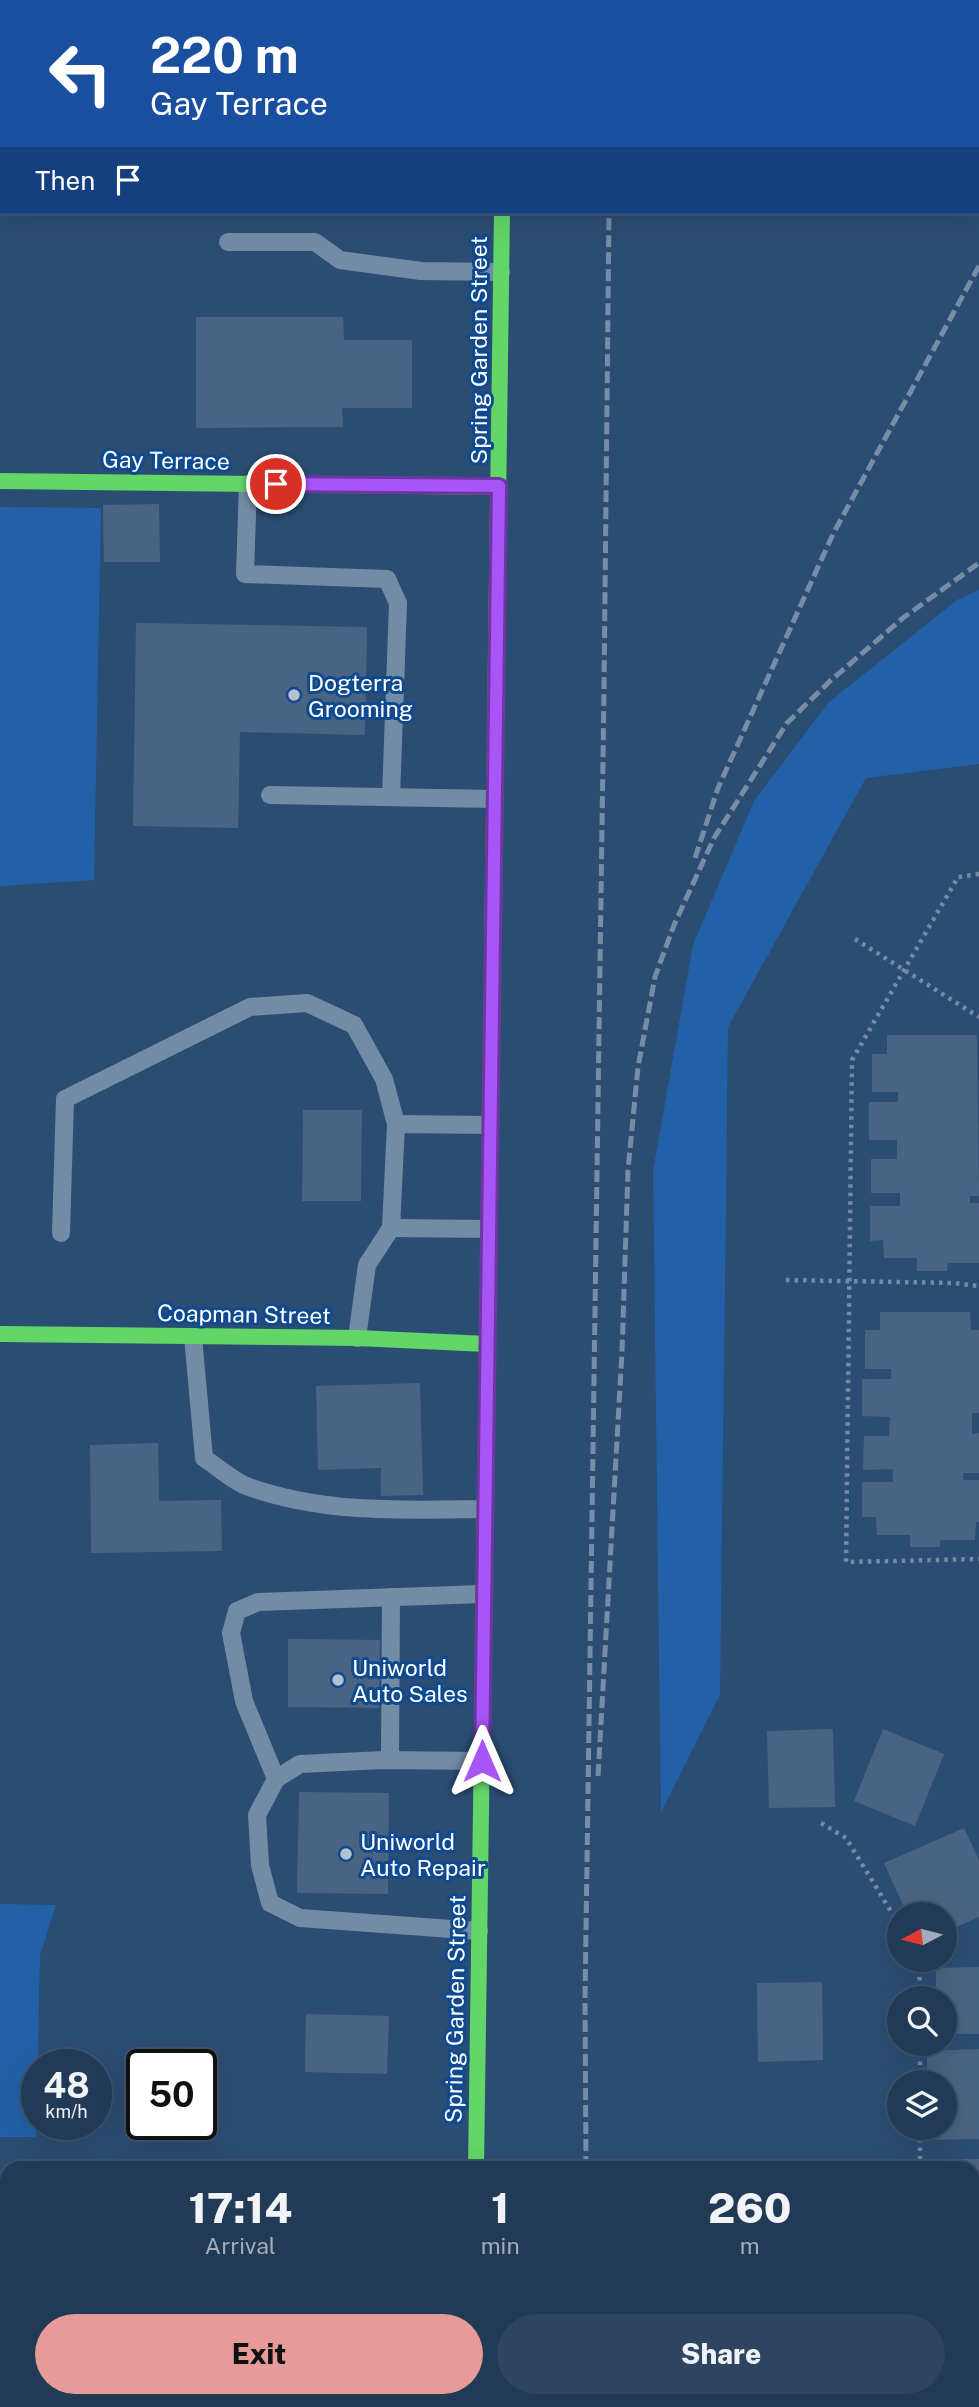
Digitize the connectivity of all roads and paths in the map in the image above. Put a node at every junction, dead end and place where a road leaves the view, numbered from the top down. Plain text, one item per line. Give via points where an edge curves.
1 (502, 214) edge
2 (228, 242) dead end
3 (500, 272) junction
4 (0, 481) edge
5 (248, 484) junction
6 (499, 486) junction
7 (270, 794) dead end
8 (391, 797) junction
9 (495, 799) junction
10 (979, 874) edge
11 (855, 939) dead end
12 (905, 968) junction
13 (979, 1017) edge
14 (396, 1124) junction
15 (490, 1125) junction
16 (391, 1228) junction
17 (489, 1229) junction
18 (61, 1233) dead end
19 (786, 1280) dead end
20 (847, 1280) junction
21 (979, 1286) edge
22 (0, 1334) edge
23 (193, 1337) junction
24 (357, 1338) junction
25 (487, 1344) junction
26 (485, 1509) junction
27 (979, 1559) edge
28 (482, 1594) junction
29 (391, 1597) junction
30 (390, 1760) junction
31 (482, 1761) junction
32 (276, 1779) junction
33 (821, 1824) dead end
34 (887, 1905) edge
35 (479, 1931) junction
36 (920, 2140) edge
37 (476, 2161) edge
38 (920, 2161) edge

1 - 3 main road, Spring Garden Street
2 - 3 lane via 316,242 340,260 421,271
3 - 6 main road, Spring Garden Street
4 - 5 main road, Gay Terrace
5 - 6 main road, Gay Terrace
5 - 8 lane via 245,574 387,579 398,603
6 - 9 main road, Spring Garden Street
7 - 8 lane
8 - 9 lane
9 - 15 main road, Spring Garden Street
10 - 12 path via 958,877
11 - 12 path
12 - 13 path
12 - 20 path via 852,1060
14 - 15 lane
14 - 16 lane
14 - 18 lane via 384,1079 354,1025 307,1003 250,1007 65,1099
15 - 17 main road, Spring Garden Street
16 - 17 lane
16 - 24 lane via 368,1265
17 - 25 main road, Spring Garden Street
19 - 20 path
20 - 21 path
20 - 27 path via 846,1562
22 - 23 main road, Coapman Street
23 - 24 main road, Coapman Street
23 - 26 lane via 204,1458 247,1487 321,1506
24 - 25 main road, Coapman Street
25 - 26 main road, Spring Garden Street
26 - 28 main road, Spring Garden Street
28 - 29 lane
28 - 31 main road, Spring Garden Street
29 - 30 lane
29 - 32 lane via 258,1602 237,1611 231,1633 244,1701
30 - 31 lane
30 - 32 lane via 300,1764
31 - 35 main road, Spring Garden Street
32 - 35 lane via 257,1815 260,1865 270,1903 300,1918
33 - 34 path via 846,1838
35 - 37 main road, Spring Garden Street
36 - 38 path

